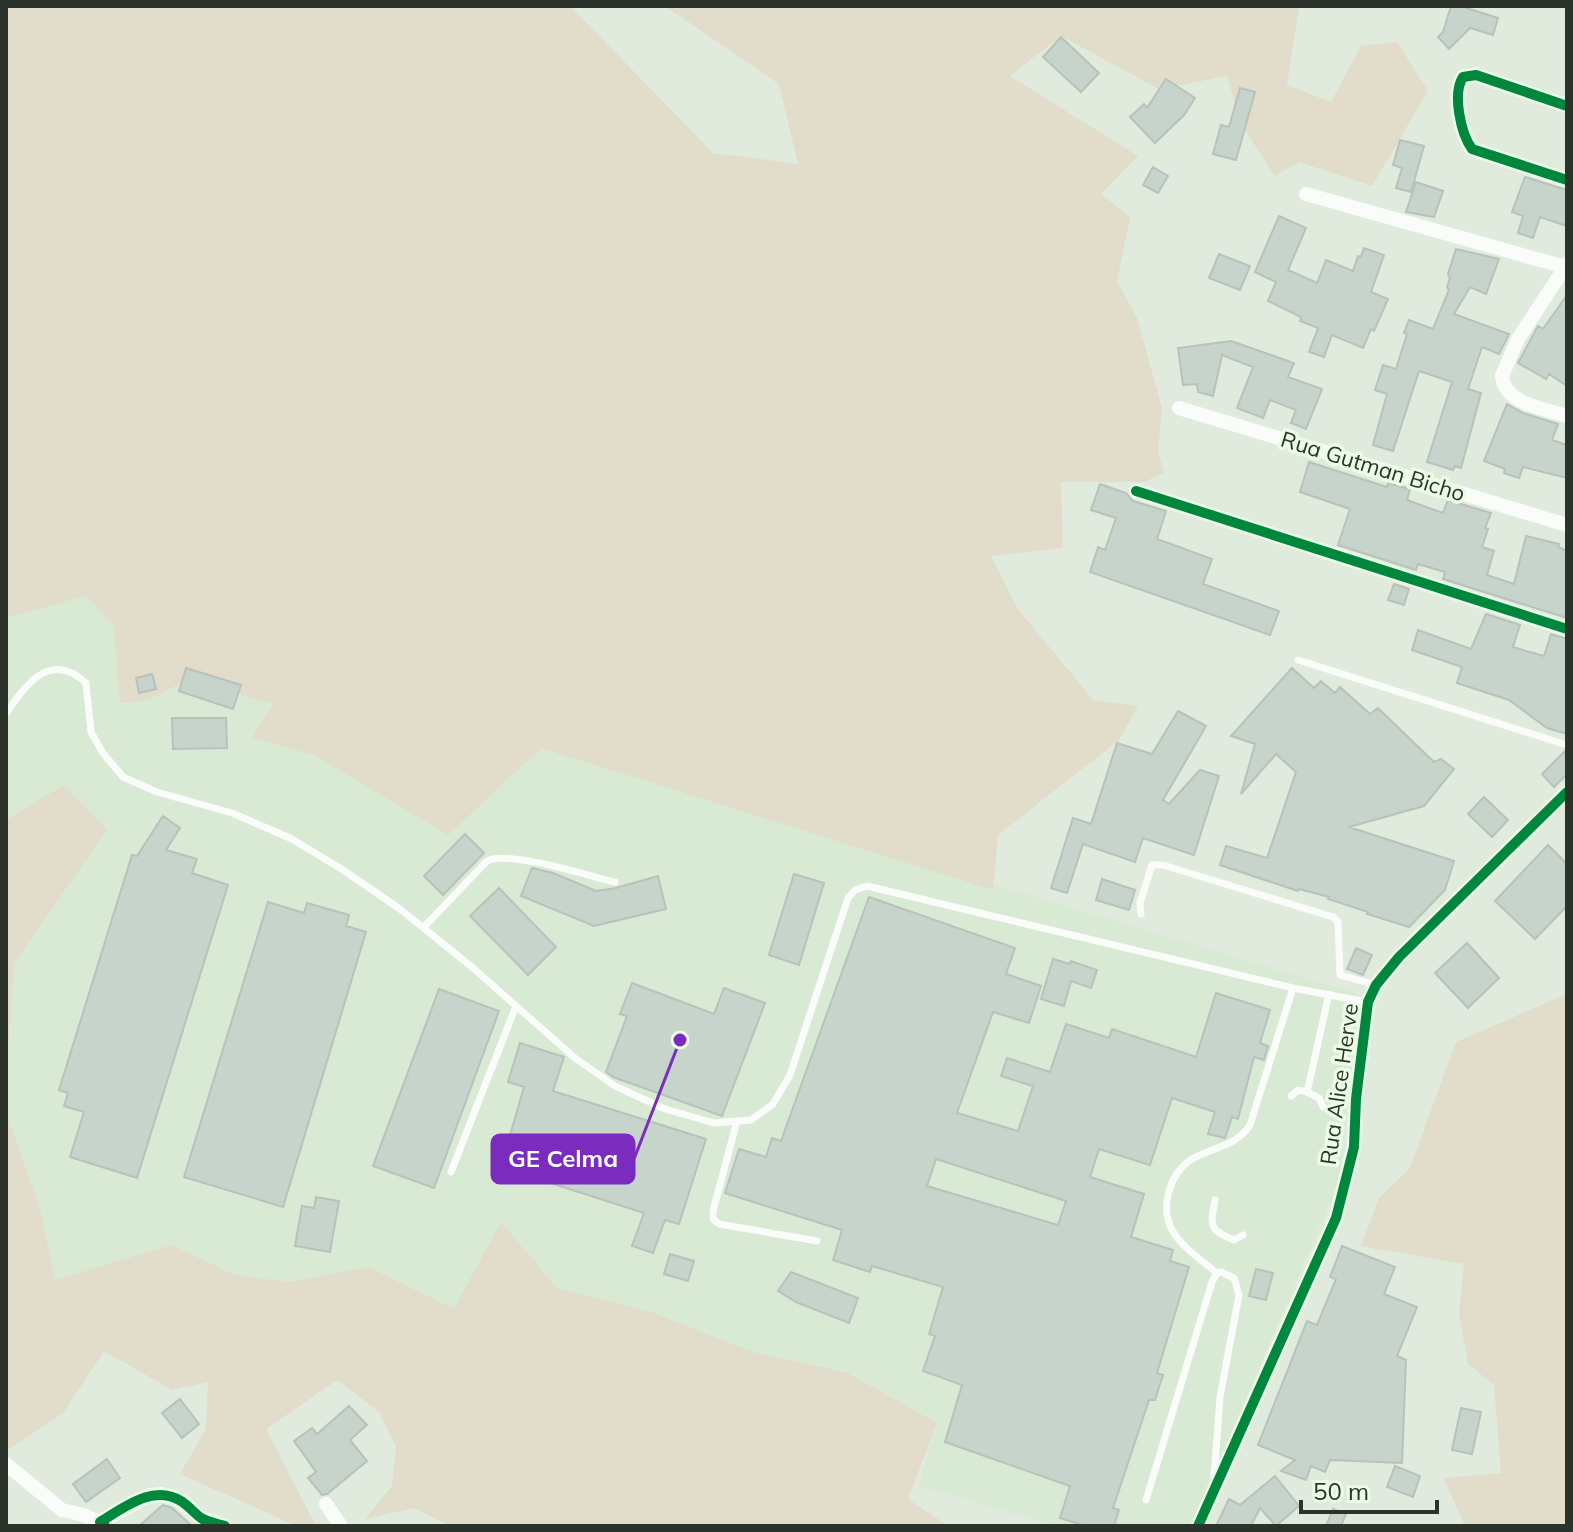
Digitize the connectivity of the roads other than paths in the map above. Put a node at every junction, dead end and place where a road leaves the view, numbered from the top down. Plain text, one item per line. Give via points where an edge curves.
1 (1567, 106) edge
2 (1567, 180) edge
3 (1306, 194) dead end
4 (1566, 266) edge
5 (1179, 408) dead end
6 (1567, 416) edge
7 (1136, 491) dead end
8 (1567, 525) edge
9 (1567, 629) edge
10 (1298, 660) dead end
11 (6, 714) edge
12 (1567, 745) edge
13 (1567, 792) edge
14 (615, 882) dead end
15 (1141, 914) dead end
16 (423, 928) junction
17 (1376, 985) junction
18 (1293, 988) junction
19 (1329, 994) junction
20 (1368, 1002) junction
21 (516, 1006) junction
22 (1307, 1092) junction
23 (1291, 1096) dead end
24 (1323, 1107) dead end
25 (737, 1121) junction
26 (451, 1172) dead end
27 (1215, 1200) dead end
28 (1243, 1235) dead end
29 (817, 1241) dead end
30 (1217, 1273) junction
31 (6, 1464) edge
32 (1212, 1491) junction
33 (1146, 1500) dead end
34 (326, 1504) dead end
35 (206, 1522) edge
36 (102, 1524) edge
37 (225, 1526) edge
38 (341, 1526) edge
39 (1198, 1526) edge

1 - 2 street via 1476,75 1463,77 1460,83 1464,138 1472,149
3 - 4 street
4 - 6 street via 1518,339 1502,376 1515,399
5 - 8 street, Rua Gutman Bicho
7 - 9 street
10 - 12 lane
11 - 16 lane via 40,674 59,668 75,672 86,683 91,732 123,777 292,839
13 - 17 street, Rua Alice Herve
14 - 16 lane via 496,856
15 - 17 lane via 1152,865 1163,865 1333,917 1338,923 1340,975
16 - 21 lane
17 - 20 street, Rua Alice Herve
18 - 19 lane
18 - 25 lane via 867,886 848,898 790,1075 773,1104 751,1120
18 - 30 lane via 1250,1125 1236,1140 1189,1160 1172,1180 1165,1201 1175,1238
19 - 20 lane
19 - 22 lane
20 - 32 street, Rua Alice Herve via 1354,1147 1336,1218
21 - 25 lane via 615,1086 665,1109 714,1123
21 - 26 lane
22 - 23 lane via 1298,1090
22 - 24 lane
25 - 29 lane via 713,1219
27 - 28 lane via 1213,1228 1234,1240
30 - 32 lane via 1234,1278 1239,1295 1220,1397
30 - 33 lane
31 - 36 street via 62,1510
32 - 39 street, Rua Alice Herve
34 - 38 street
35 - 36 street via 162,1494 139,1500
35 - 37 street

